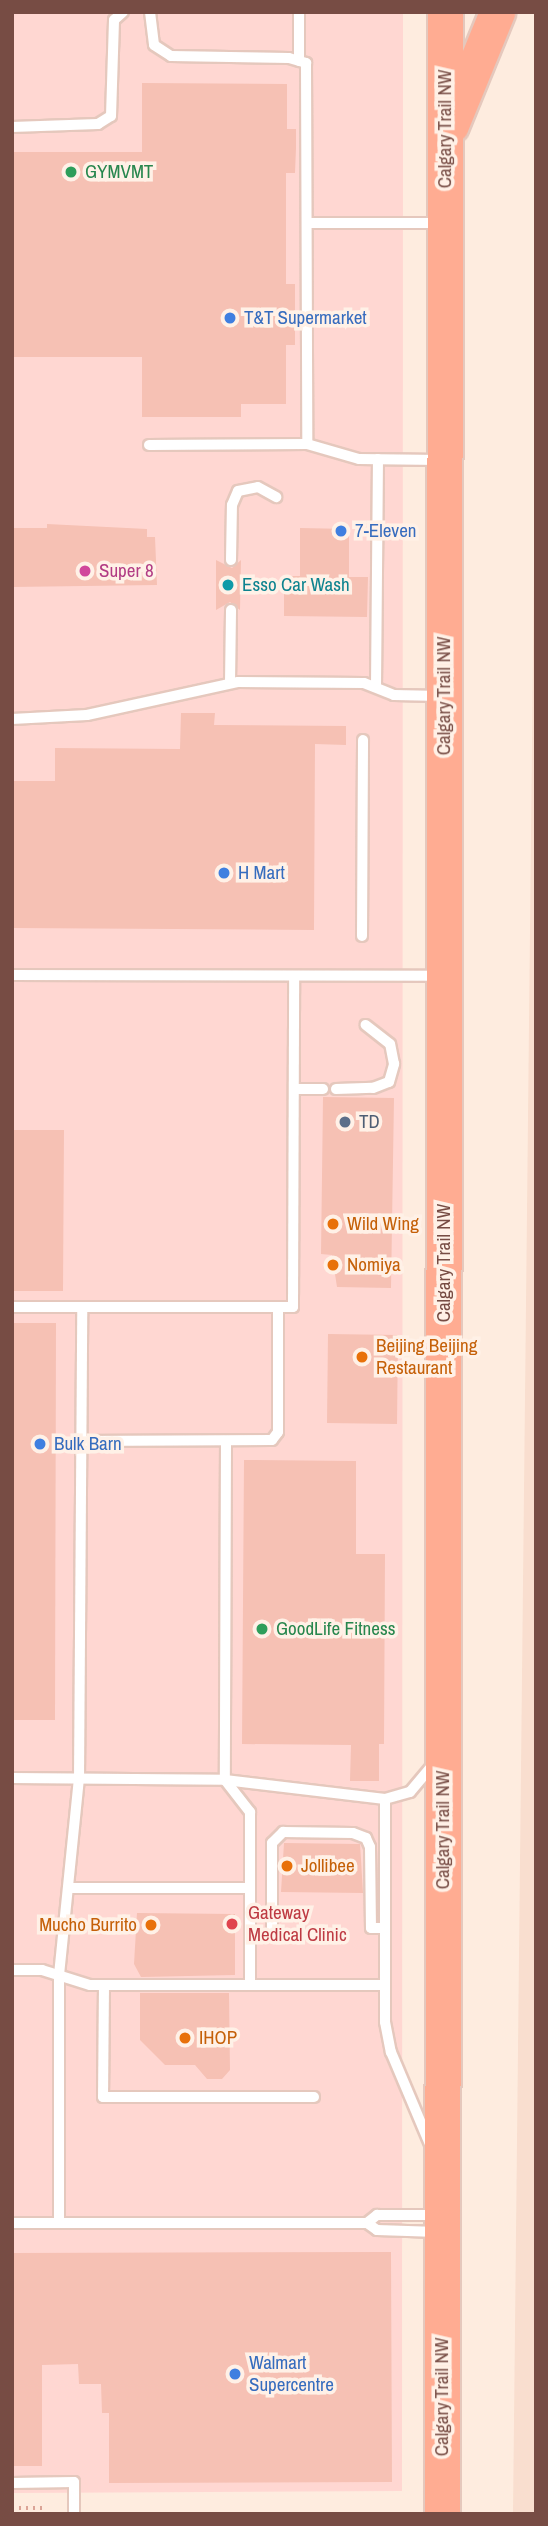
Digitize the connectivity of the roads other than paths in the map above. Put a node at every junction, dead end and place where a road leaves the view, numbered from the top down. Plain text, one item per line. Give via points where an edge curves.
1 (123, 12) edge
2 (150, 12) edge
3 (299, 12) edge
4 (445, 12) edge
5 (497, 12) edge
6 (299, 61) junction
7 (12, 127) edge
8 (445, 138) junction
9 (308, 223) junction
10 (445, 223) junction
11 (149, 444) dead end
12 (307, 444) junction
13 (378, 459) junction
14 (445, 460) junction
15 (276, 497) dead end
16 (231, 560) dead end
17 (231, 610) dead end
18 (230, 683) junction
19 (376, 686) junction
20 (444, 696) junction
21 (12, 719) edge
22 (363, 740) dead end
23 (362, 936) dead end
24 (12, 975) edge
25 (294, 975) junction
26 (445, 976) junction
27 (366, 1025) dead end
28 (293, 1089) junction
29 (323, 1089) dead end
30 (336, 1089) dead end
31 (12, 1307) edge
32 (82, 1307) junction
33 (278, 1307) junction
34 (82, 1441) junction
35 (226, 1442) junction
36 (443, 1744) junction
37 (12, 1778) edge
38 (79, 1778) junction
39 (225, 1780) junction
40 (385, 1799) junction
41 (68, 1888) junction
42 (250, 1888) junction
43 (272, 1928) dead end
44 (385, 1928) junction
45 (12, 1970) edge
46 (59, 1975) junction
47 (104, 1985) junction
48 (250, 1985) junction
49 (384, 1985) junction
50 (314, 2097) dead end
51 (442, 2176) junction
52 (12, 2223) edge
53 (59, 2223) junction
54 (367, 2223) junction
55 (442, 2223) junction
56 (12, 2483) edge
57 (74, 2514) edge
58 (442, 2514) edge

1 - 7 lane via 114,20 111,116 98,124
2 - 6 lane via 154,45 171,56
3 - 6 lane
4 - 8 highway, Calgary Trail NW
5 - 8 highway
6 - 9 lane via 306,63
8 - 10 highway, Calgary Trail NW
9 - 10 lane
9 - 12 lane
10 - 14 highway, Calgary Trail NW
11 - 12 lane
12 - 13 lane via 359,459
13 - 14 lane
13 - 19 lane
14 - 20 highway, Calgary Trail NW
15 - 16 lane via 258,487 238,491 232,505
17 - 18 lane
18 - 19 lane
18 - 21 lane via 88,716
19 - 20 lane via 394,695
20 - 26 highway, Calgary Trail NW
22 - 23 lane
24 - 25 lane
25 - 26 lane
25 - 28 lane
26 - 36 highway, Calgary Trail NW
27 - 30 lane via 390,1044 393,1074 389,1082 373,1088
28 - 29 lane
28 - 33 lane via 293,1307
31 - 32 lane
32 - 33 lane
32 - 34 lane
33 - 35 lane via 278,1432 267,1442
34 - 35 lane
34 - 38 lane
35 - 39 lane
36 - 40 lane via 416,1788
36 - 51 highway, Calgary Trail NW
37 - 38 lane
38 - 39 lane
38 - 41 lane
39 - 40 lane
39 - 42 lane via 250,1812
40 - 44 lane
41 - 42 lane
41 - 46 lane
42 - 48 lane
43 - 44 lane via 272,1843 277,1833 361,1833 370,1847 371,1928
44 - 49 lane
45 - 46 lane
46 - 47 lane
46 - 53 lane
47 - 48 lane
47 - 50 lane via 103,2097
48 - 49 lane
49 - 51 lane via 391,2052
51 - 55 highway, Calgary Trail NW
52 - 53 lane
53 - 54 lane
54 - 55 lane via 377,2230
54 - 55 lane via 377,2215
55 - 58 highway, Calgary Trail NW
56 - 57 lane via 74,2482

